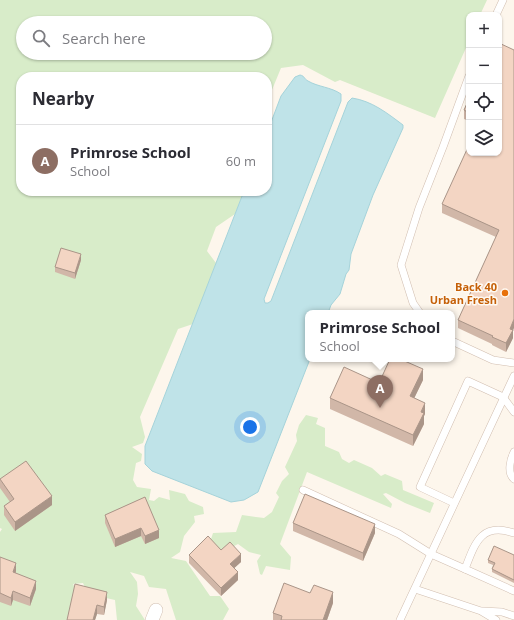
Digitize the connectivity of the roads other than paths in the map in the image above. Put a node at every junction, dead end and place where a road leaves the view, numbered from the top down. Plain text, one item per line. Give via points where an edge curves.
1 (503, 0) edge
2 (497, 12) edge
3 (466, 84) edge
4 (418, 310) edge
5 (455, 342) edge
6 (514, 363) edge
7 (514, 376) edge
8 (503, 397) junction
9 (514, 412) edge
10 (514, 452) edge
11 (514, 480) edge
12 (303, 490) dead end
13 (454, 503) junction
14 (514, 533) edge
15 (431, 554) junction
16 (465, 569) junction
17 (415, 589) junction
18 (514, 591) edge
19 (481, 611) junction
20 (514, 616) edge
21 (400, 620) edge
22 (496, 620) edge

1 - 2 lane
3 - 4 lane via 419,208 401,265 413,303
5 - 6 lane via 493,360
7 - 8 lane
8 - 9 lane
8 - 13 lane
8 - 13 lane via 468,381 420,487
10 - 11 lane via 510,467
12 - 15 lane via 399,534
13 - 15 lane
14 - 16 lane via 504,530 491,531 481,536
15 - 16 lane
15 - 17 lane
16 - 18 lane
17 - 19 lane
17 - 21 lane
19 - 20 lane via 502,612
19 - 22 lane

